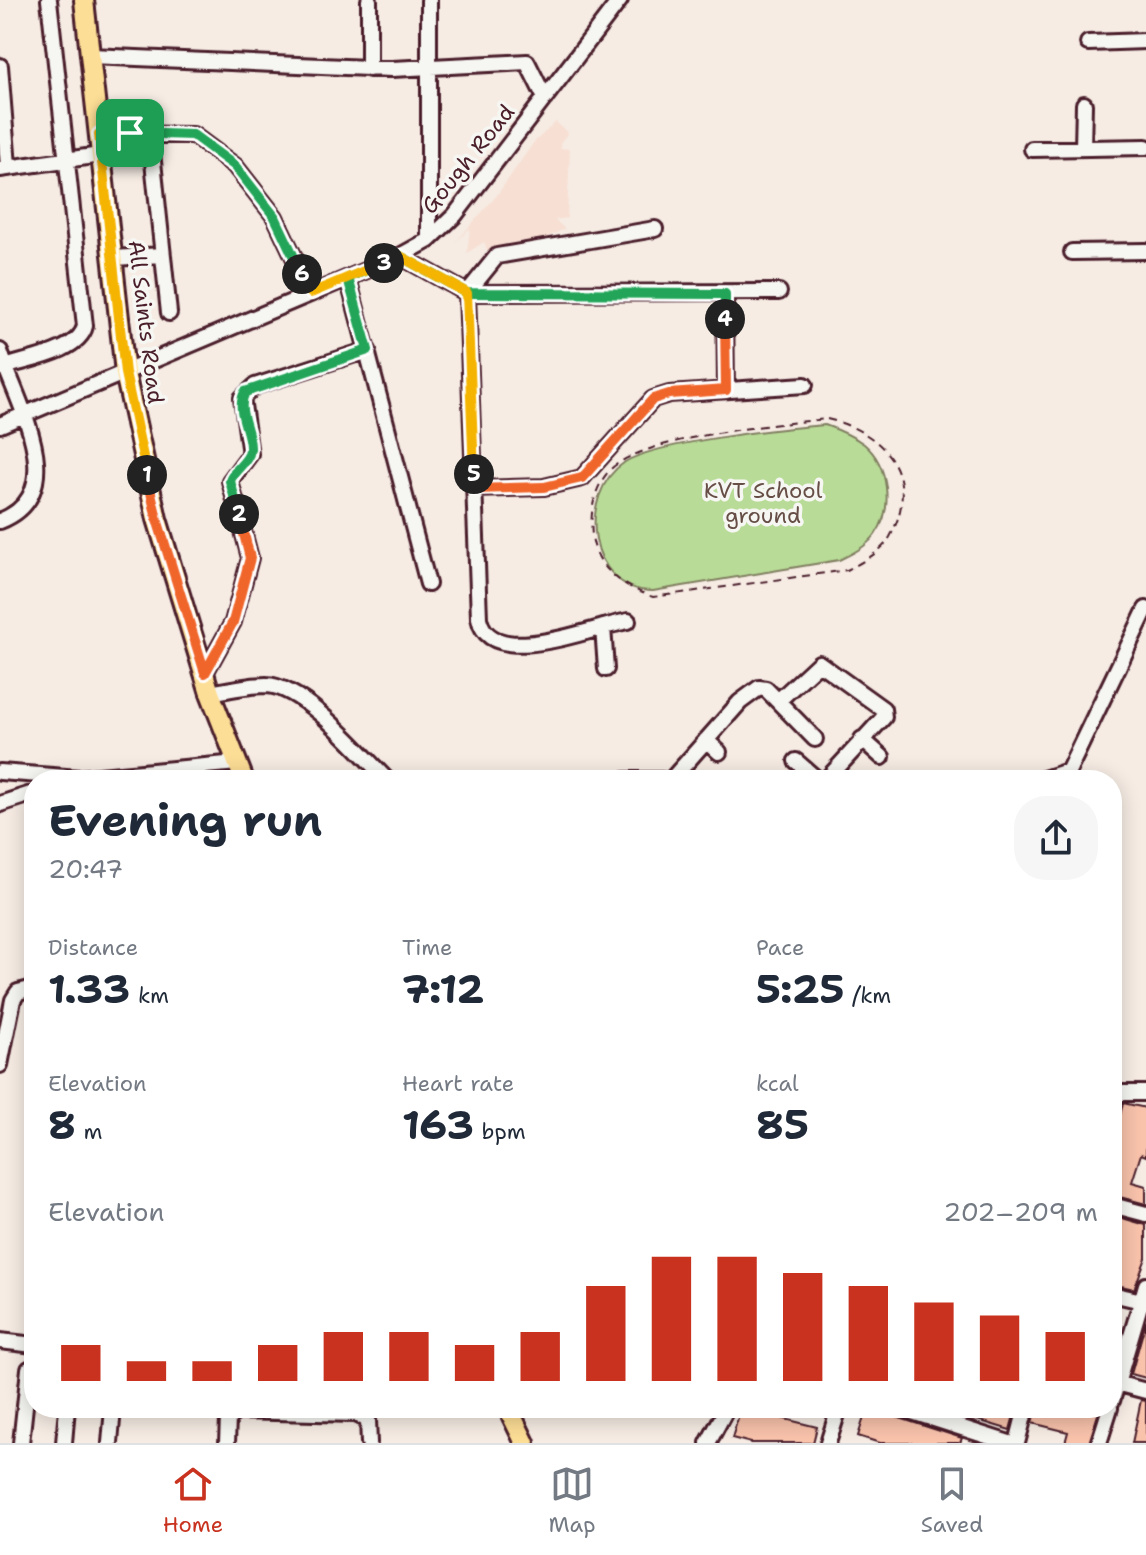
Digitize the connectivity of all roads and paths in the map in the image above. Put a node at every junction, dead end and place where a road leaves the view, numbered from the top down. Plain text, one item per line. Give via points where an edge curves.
1 (49, 0) edge
2 (84, 0) edge
3 (369, 0) edge
4 (429, 0) edge
5 (620, 0) edge
6 (1146, 41) edge
7 (1088, 43) dead end
8 (90, 56) junction
9 (0, 66) edge
10 (429, 67) junction
11 (369, 69) junction
12 (545, 98) junction
13 (1084, 104) dead end
14 (130, 133) junction
15 (99, 134) junction
16 (1146, 147) edge
17 (1083, 148) junction
18 (1032, 149) dead end
19 (101, 155) junction
20 (69, 158) junction
21 (4, 167) edge
22 (655, 229) dead end
23 (429, 240) junction
24 (1146, 251) edge
25 (1072, 252) dead end
26 (162, 255) junction
27 (400, 256) junction
28 (114, 258) junction
29 (348, 278) junction
30 (779, 292) dead end
31 (311, 293) junction
32 (467, 293) junction
33 (725, 294) junction
34 (169, 313) dead end
35 (368, 350) junction
36 (0, 351) edge
37 (5, 367) junction
38 (125, 373) junction
39 (805, 385) dead end
40 (726, 390) junction
41 (23, 416) junction
42 (0, 425) edge
43 (671, 443) joint
44 (474, 489) junction
45 (0, 521) edge
46 (428, 584) dead end
47 (1146, 609) edge
48 (628, 621) dead end
49 (603, 627) junction
50 (606, 669) dead end
51 (205, 673) junction
52 (210, 693) junction
53 (778, 701) junction
54 (815, 739) dead end
55 (862, 739) junction
56 (706, 740) junction
57 (719, 752) dead end
58 (882, 757) dead end
59 (796, 761) dead end
60 (239, 770) edge
61 (377, 770) edge
62 (680, 770) edge
63 (806, 770) edge
64 (835, 770) edge
65 (1069, 770) edge
66 (0, 772) edge
67 (24, 774) edge
68 (24, 796) edge
69 (0, 804) edge
70 (24, 990) edge
71 (0, 1065) edge
72 (1146, 1093) edge
73 (1122, 1096) edge
74 (1122, 1208) edge
75 (1146, 1214) edge
76 (1146, 1285) edge
77 (1122, 1296) edge
78 (1144, 1301) edge
79 (0, 1341) edge
80 (24, 1344) edge
81 (1122, 1363) edge
82 (1122, 1385) edge
83 (1146, 1391) edge
84 (24, 1415) edge
85 (66, 1418) edge
86 (112, 1418) edge
87 (228, 1418) edge
88 (364, 1418) edge
89 (513, 1418) edge
90 (722, 1418) edge
91 (836, 1418) edge
92 (931, 1418) edge
93 (1023, 1418) edge
94 (1107, 1418) edge
95 (21, 1443) edge
96 (64, 1443) edge
97 (110, 1443) edge
98 (227, 1443) edge
99 (369, 1443) edge
100 (525, 1443) edge
101 (708, 1443) edge
102 (828, 1443) edge
103 (1009, 1443) edge
104 (1017, 1443) edge
105 (1099, 1443) edge

1 - 20 street
2 - 8 main road, All Saints Road
3 - 11 street
4 - 10 street
5 - 12 street, Gough Road
6 - 7 street
8 - 11 street
8 - 15 main road, All Saints Road
9 - 21 street
10 - 11 street
10 - 12 street via 527,62
10 - 23 street
12 - 23 street, Gough Road via 455,215
13 - 17 street
14 - 15 street
14 - 26 street via 152,152
14 - 31 street via 193,135 235,166 275,217
15 - 19 main road, All Saints Road
16 - 17 street
17 - 18 street
19 - 20 street
19 - 28 main road, All Saints Road
20 - 21 street
20 - 37 street via 86,314 83,334 72,344
22 - 32 street via 497,256
23 - 27 street, Gough Road
24 - 25 street
26 - 28 street
26 - 34 street
27 - 29 street, Gough Road
27 - 32 street
28 - 38 main road, All Saints Road
29 - 31 street, Gough Road
29 - 35 street
30 - 33 street
31 - 38 street, Gough Road
32 - 33 street
32 - 44 street
33 - 40 street
35 - 46 street
35 - 51 street via 255,386 242,398 250,454 230,481 250,558 233,622
36 - 37 street
37 - 41 street
38 - 41 street, Gough Road
38 - 51 main road, All Saints Road via 157,519
39 - 40 street
40 - 44 street via 653,399 582,478 567,484
41 - 42 street, Gough Road
41 - 45 street via 37,459 33,493 24,508
43 - 43 path via 827,419 854,425 885,446 899,477 899,508 890,538 847,570 653,597 635,591 610,574 594,551 595,496 607,473 623,459
44 - 49 street via 479,618 485,632 499,643 522,645
47 - 65 street
48 - 49 street
49 - 50 street
51 - 52 main road, All Saints Road
52 - 60 main road, All Saints Road
52 - 61 street via 266,685 281,688 327,721
53 - 54 street
53 - 55 street via 814,664 824,664 883,709 884,717
53 - 56 street via 766,689 752,691
55 - 58 street
55 - 64 street
56 - 57 street
56 - 62 street
59 - 63 street
66 - 67 street
68 - 69 street
70 - 71 street via 13,1000
72 - 73 street
74 - 75 street
76 - 78 street
77 - 78 street
78 - 81 street
79 - 80 street
82 - 83 street
84 - 95 street
85 - 96 street
86 - 97 street
87 - 98 street
88 - 99 street
89 - 100 main road
90 - 101 street
91 - 102 street
92 - 103 street
93 - 104 street
94 - 105 street

